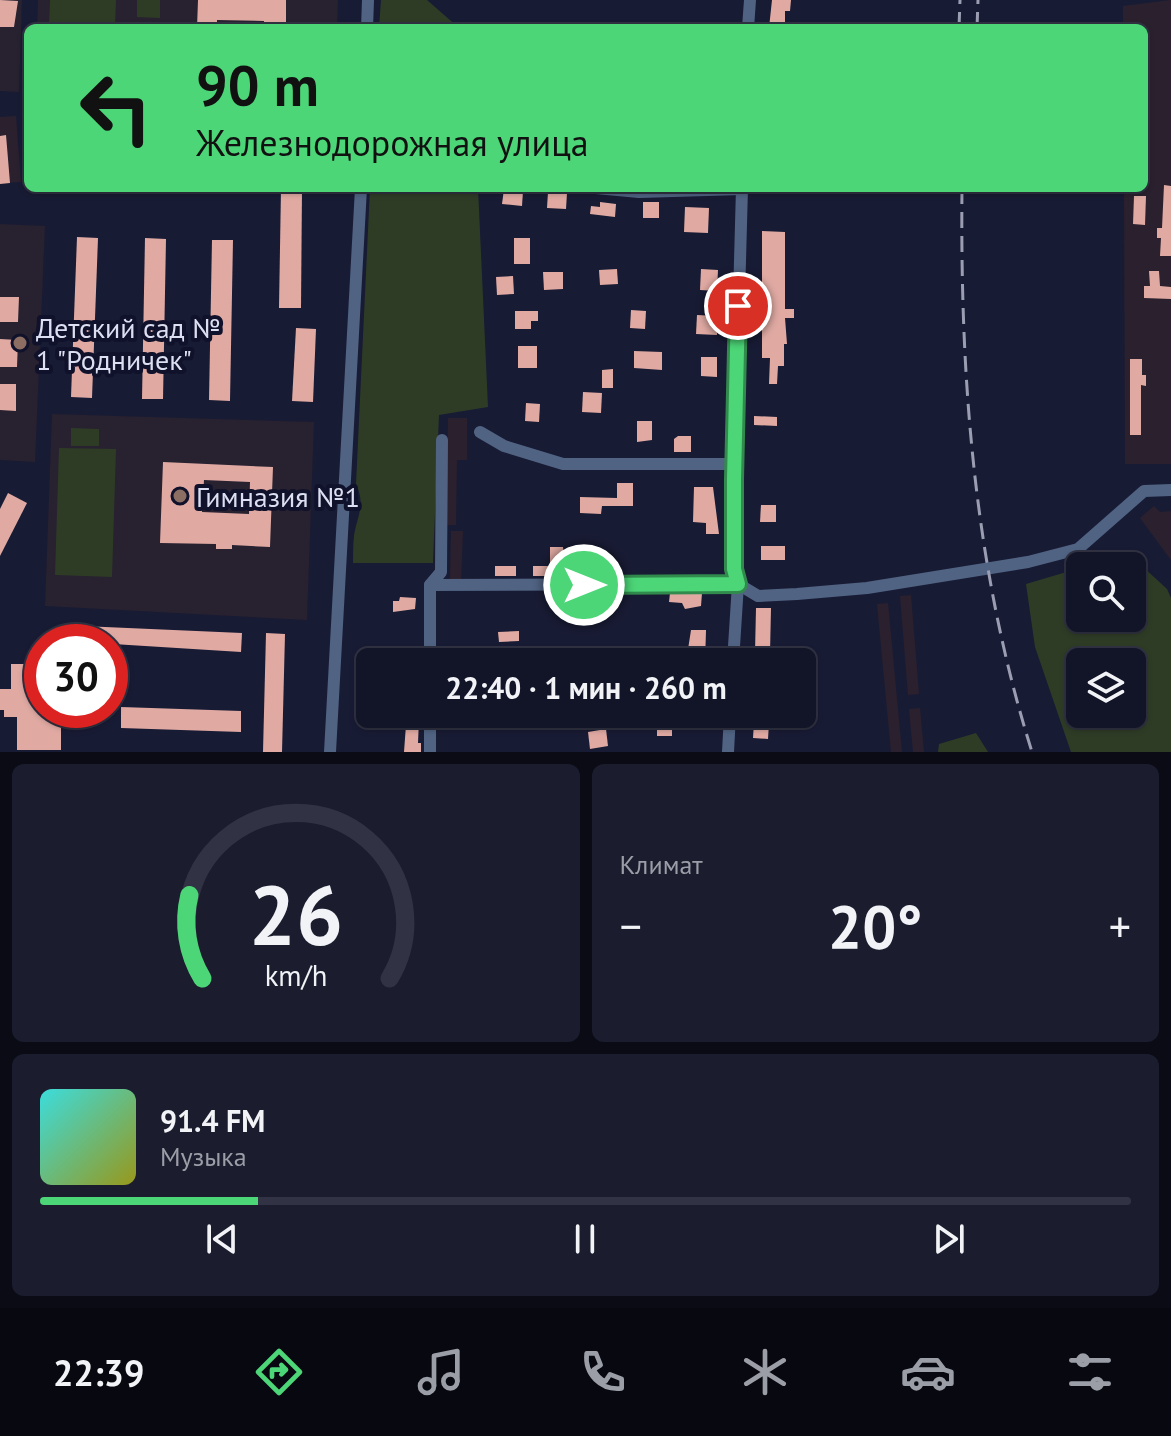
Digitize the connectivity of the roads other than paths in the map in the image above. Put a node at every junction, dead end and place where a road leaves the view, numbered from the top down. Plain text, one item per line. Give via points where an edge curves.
1 (368, 0) edge
2 (750, 0) edge
3 (367, 24) edge
4 (748, 24) edge
5 (361, 192) edge
6 (742, 192) edge
7 (480, 432) dead end
8 (442, 440) dead end
9 (735, 464) junction
10 (1171, 490) edge
11 (738, 584) junction
12 (430, 585) junction
13 (430, 648) edge
14 (734, 648) edge
15 (430, 728) edge
16 (729, 728) edge
17 (330, 752) edge
18 (430, 752) edge
19 (728, 752) edge

1 - 3 street
2 - 4 street
5 - 17 street
6 - 9 street
7 - 9 street via 504,446 563,464
8 - 12 street via 441,572
9 - 11 street
10 - 11 street via 1144,491 1078,549 1028,562 797,594 758,596
11 - 12 street
11 - 14 street
12 - 13 street
15 - 18 street
16 - 19 street

